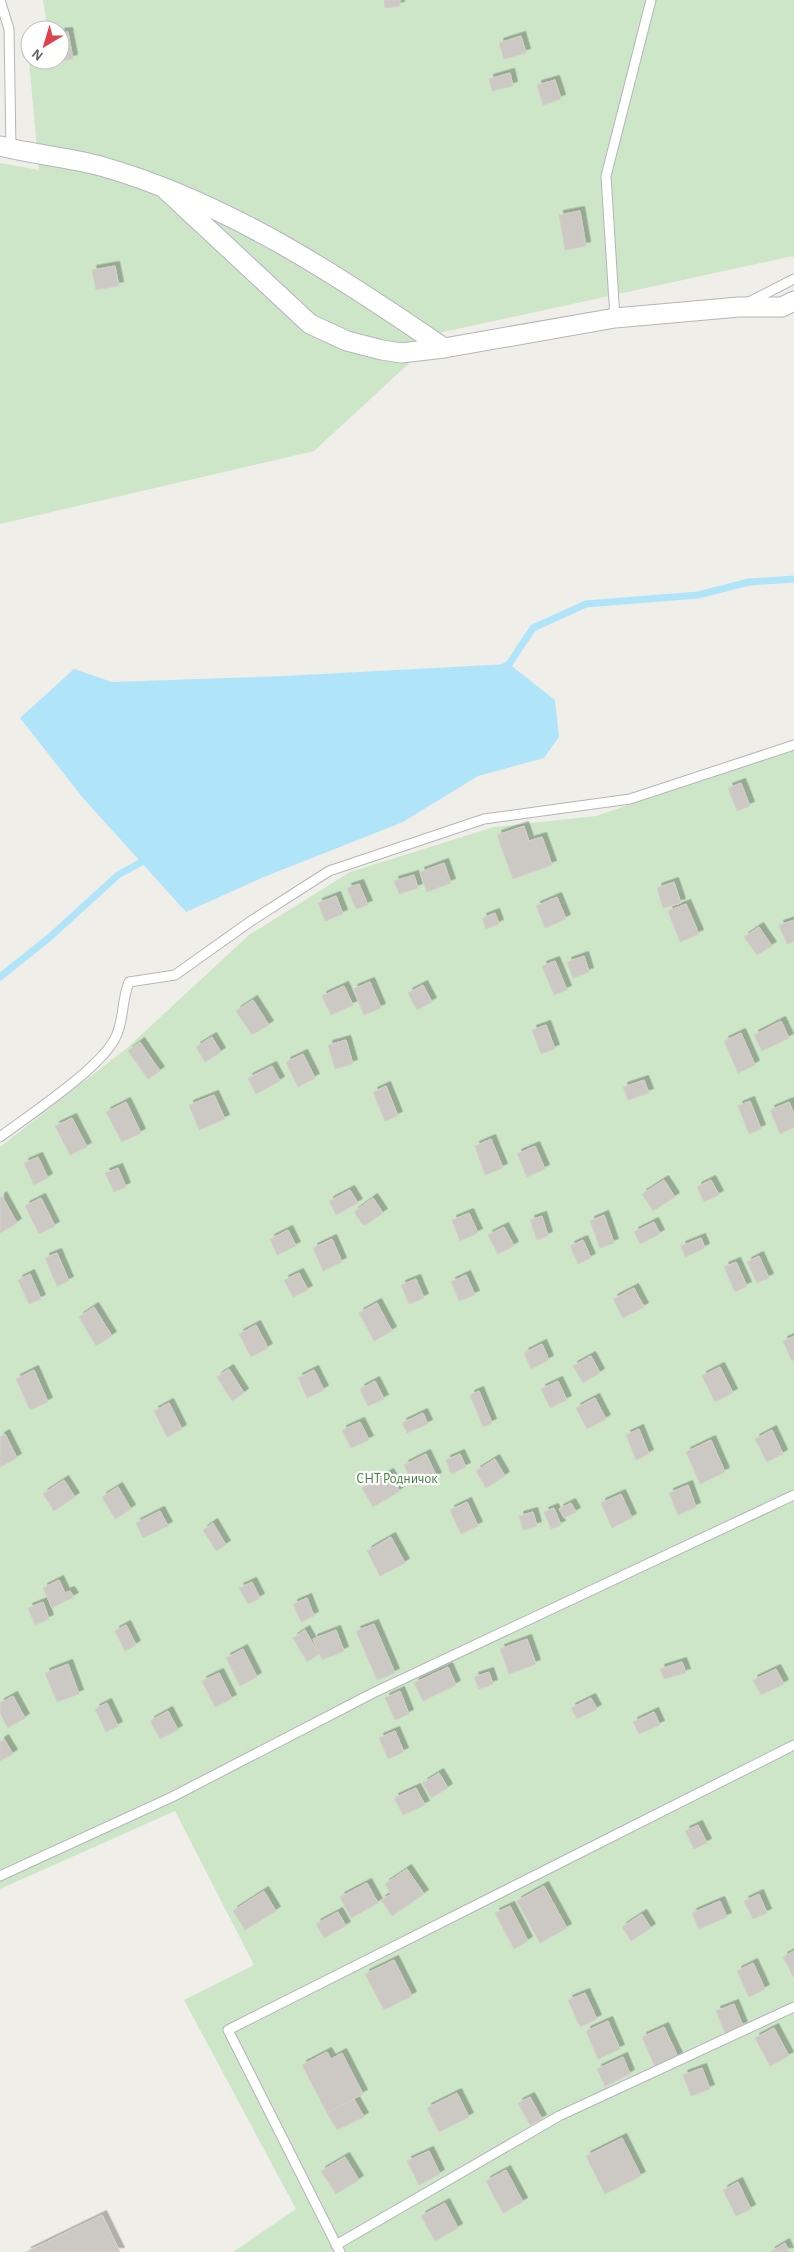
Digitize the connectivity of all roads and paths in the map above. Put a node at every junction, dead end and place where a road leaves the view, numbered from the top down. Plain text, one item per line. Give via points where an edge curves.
1 (0, 0) edge
2 (651, 0) edge
3 (6, 148) edge
4 (165, 189) junction
5 (794, 280) edge
6 (790, 306) edge
7 (739, 307) junction
8 (615, 318) junction
9 (444, 348) junction
10 (794, 745) edge
11 (0, 1137) edge
12 (794, 1495) edge
13 (794, 1745) edge
14 (0, 1876) edge
15 (794, 2007) edge
16 (338, 2248) edge

1 - 3 lane via 9,29
2 - 8 lane via 606,176
3 - 4 street via 103,166
4 - 9 street via 230,218 349,283
4 - 9 street via 310,324 347,341 382,350 401,353
5 - 7 lane
6 - 7 street
7 - 8 street
8 - 9 street
10 - 11 lane via 630,799 484,819 329,872 251,921 174,976 129,982 117,1035 100,1060
12 - 14 lane via 373,1693 172,1797
13 - 16 lane via 228,2030
15 - 16 lane via 559,2116

